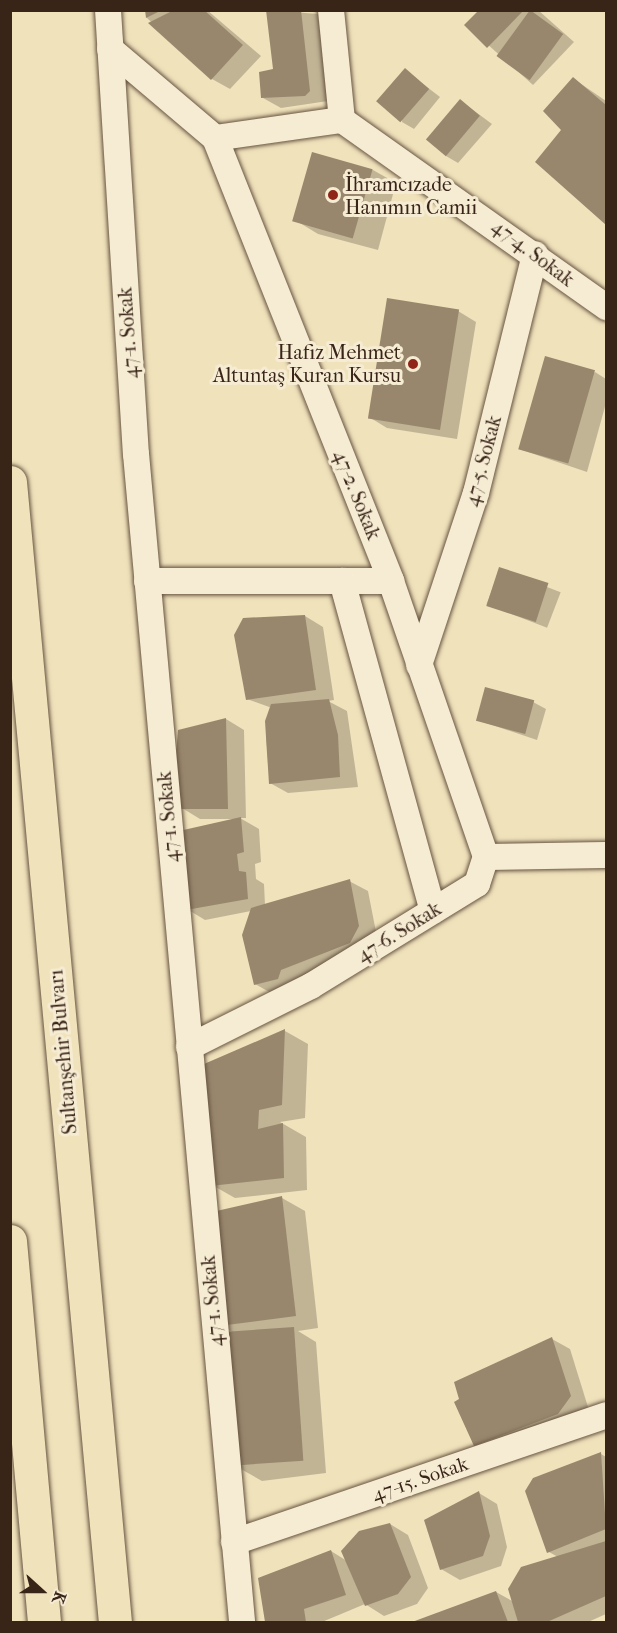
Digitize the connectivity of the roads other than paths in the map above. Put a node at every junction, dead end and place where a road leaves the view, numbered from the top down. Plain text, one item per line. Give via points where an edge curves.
1 (108, 10) edge
2 (331, 10) edge
3 (110, 49) junction
4 (342, 120) junction
5 (214, 138) junction
6 (535, 254) junction
7 (606, 307) edge
8 (10, 482) edge
9 (147, 581) junction
10 (342, 581) junction
11 (391, 581) junction
12 (419, 665) junction
13 (606, 855) edge
14 (486, 857) junction
15 (433, 911) junction
16 (189, 1047) junction
17 (10, 1241) edge
18 (606, 1415) edge
19 (234, 1542) junction
20 (44, 1623) edge
21 (115, 1623) edge
22 (242, 1623) edge

1 - 3 street, 47-1. Sokak
2 - 4 street
3 - 5 street
3 - 9 street, 47-1. Sokak
4 - 5 street
4 - 6 street, 47-4. Sokak
5 - 11 street, 47-2. Sokak
6 - 7 street, 47-4. Sokak
6 - 12 street, 47-5. Sokak via 476,494
8 - 21 highway, Sultanşehir Bulvarı
9 - 10 street
9 - 16 street, 47-1. Sokak
10 - 11 street
10 - 15 street
11 - 12 street, 47-2. Sokak
12 - 14 street, 47-2. Sokak
13 - 14 street
14 - 15 street, 47-6. Sokak via 477,884
15 - 16 street, 47-6. Sokak via 311,986
16 - 19 street, 47-1. Sokak
17 - 20 highway
18 - 19 street, 47-15. Sokak
19 - 22 street, 47-1. Sokak

